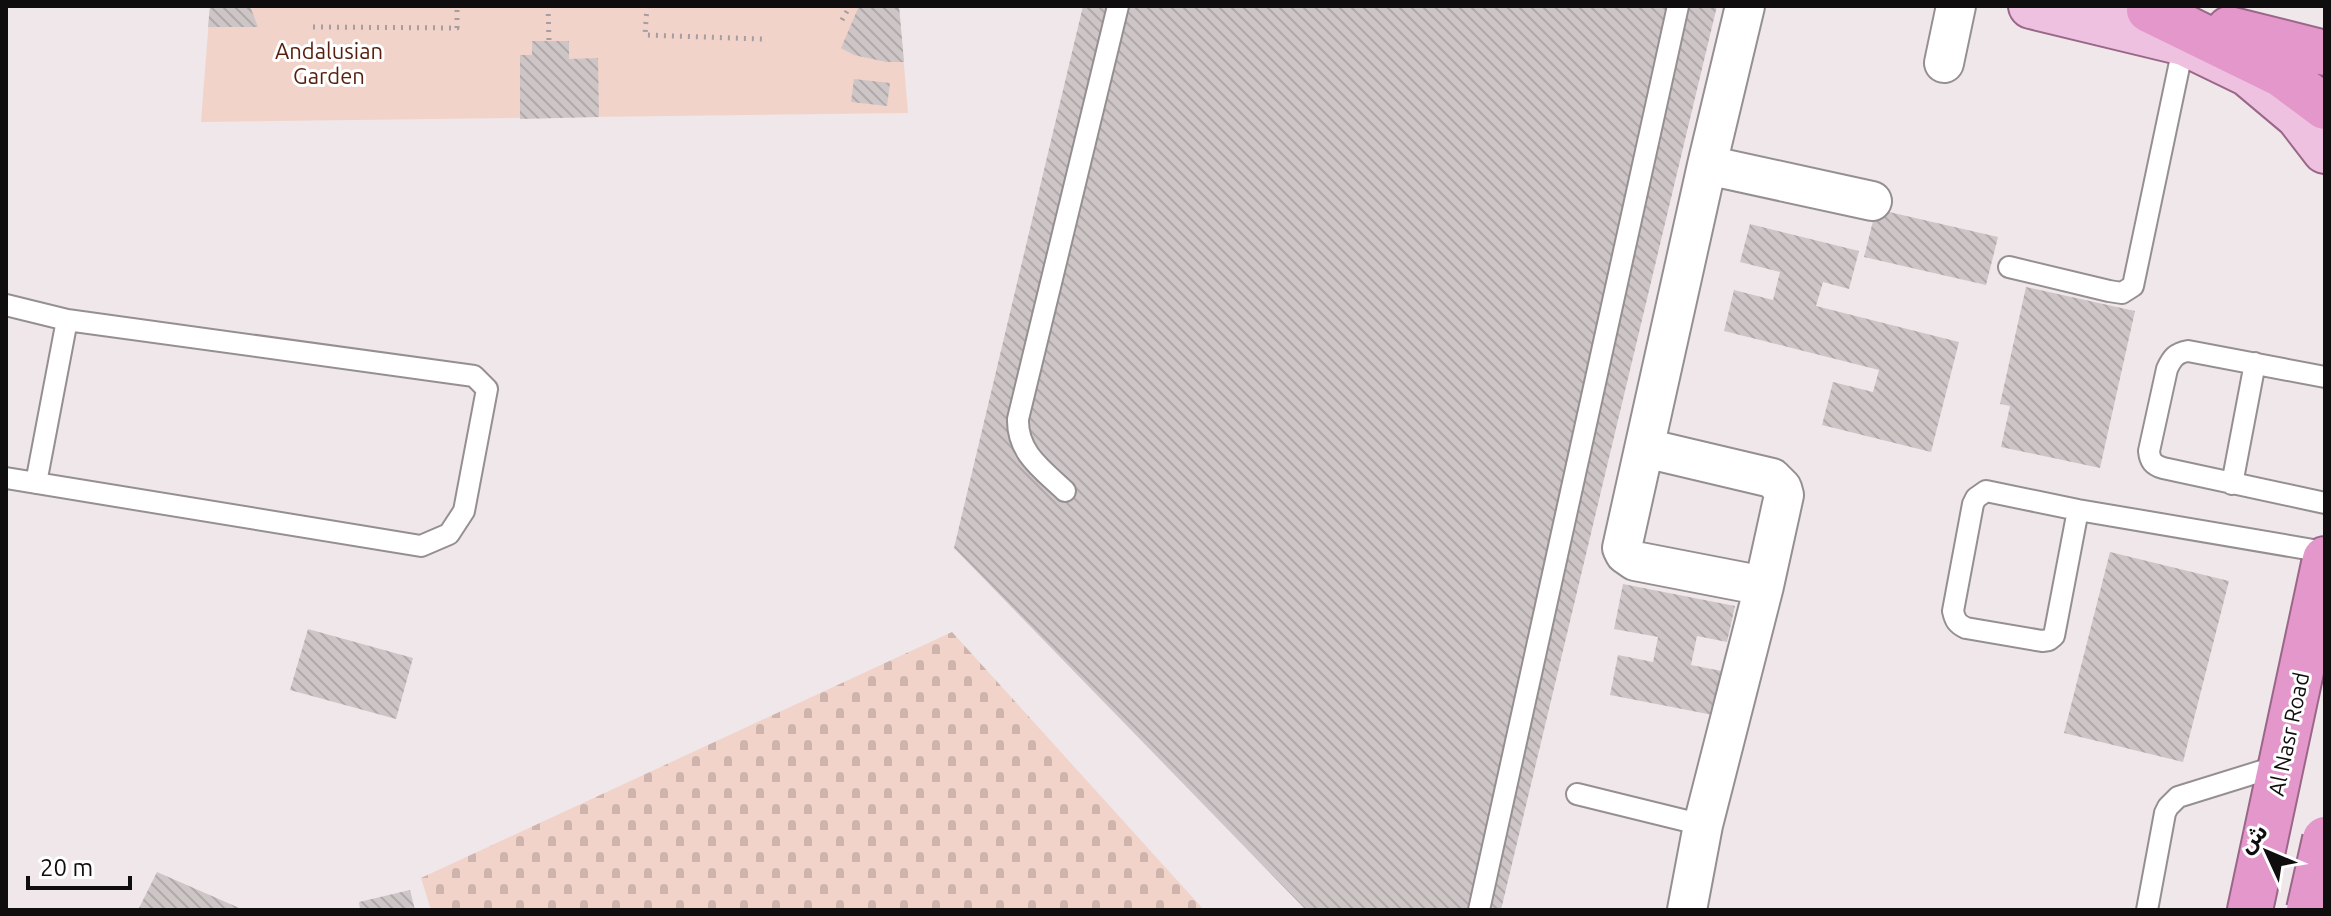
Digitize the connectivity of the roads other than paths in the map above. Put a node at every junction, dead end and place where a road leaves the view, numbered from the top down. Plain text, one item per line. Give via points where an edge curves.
1 (1118, 6) edge
2 (1678, 6) edge
3 (1745, 6) edge
4 (1956, 6) edge
5 (2031, 6) edge
6 (2141, 8) edge
7 (2076, 12) edge
8 (2184, 43) junction
9 (2317, 47) edge
10 (1944, 63) dead end
11 (2325, 107) edge
12 (2325, 151) edge
13 (1707, 165) junction
14 (1872, 201) dead end
15 (2009, 267) dead end
16 (6, 305) edge
17 (67, 320) junction
18 (2255, 363) junction
19 (2325, 377) edge
20 (1645, 448) junction
21 (6, 478) edge
22 (36, 483) junction
23 (2232, 484) junction
24 (1065, 491) dead end
25 (2325, 503) edge
26 (2078, 510) junction
27 (2325, 552) edge
28 (2325, 559) edge
29 (1764, 586) junction
30 (2281, 765) junction
31 (1577, 794) dead end
32 (1703, 825) junction
33 (2266, 835) junction
34 (2325, 839) edge
35 (2325, 891) edge
36 (1479, 910) edge
37 (1687, 910) edge
38 (2147, 910) edge
39 (2250, 910) edge
40 (2309, 910) edge

1 - 24 lane via 1018,419 1018,434 1029,457
2 - 36 lane
3 - 13 street
4 - 10 street
5 - 7 main road
6 - 9 highway
6 - 11 highway via 2282,75
7 - 8 main road
8 - 12 main road via 2248,74 2298,116
8 - 15 lane via 2133,286 2122,293
13 - 14 street
13 - 20 street
16 - 17 lane
17 - 22 lane
17 - 22 lane via 474,376 487,389 464,511 449,534 421,546
18 - 19 lane
18 - 23 lane
18 - 23 lane via 2178,353 2167,369 2149,451 2155,466
20 - 29 street via 1778,482 1784,495
20 - 29 street via 1622,548 1625,554 1635,561
21 - 22 lane
23 - 25 lane
26 - 26 lane via 1980,494 1973,504 1953,611 1959,625 2042,641 2054,636
26 - 27 lane
28 - 30 highway, Al Nasr Road
29 - 32 street
30 - 33 highway, Al Nasr Road
30 - 38 lane via 2172,801 2165,813
31 - 32 lane
32 - 37 street
33 - 35 highway via 2285,871 2298,883
33 - 39 highway, Al Nasr Road
34 - 40 highway, bridge

